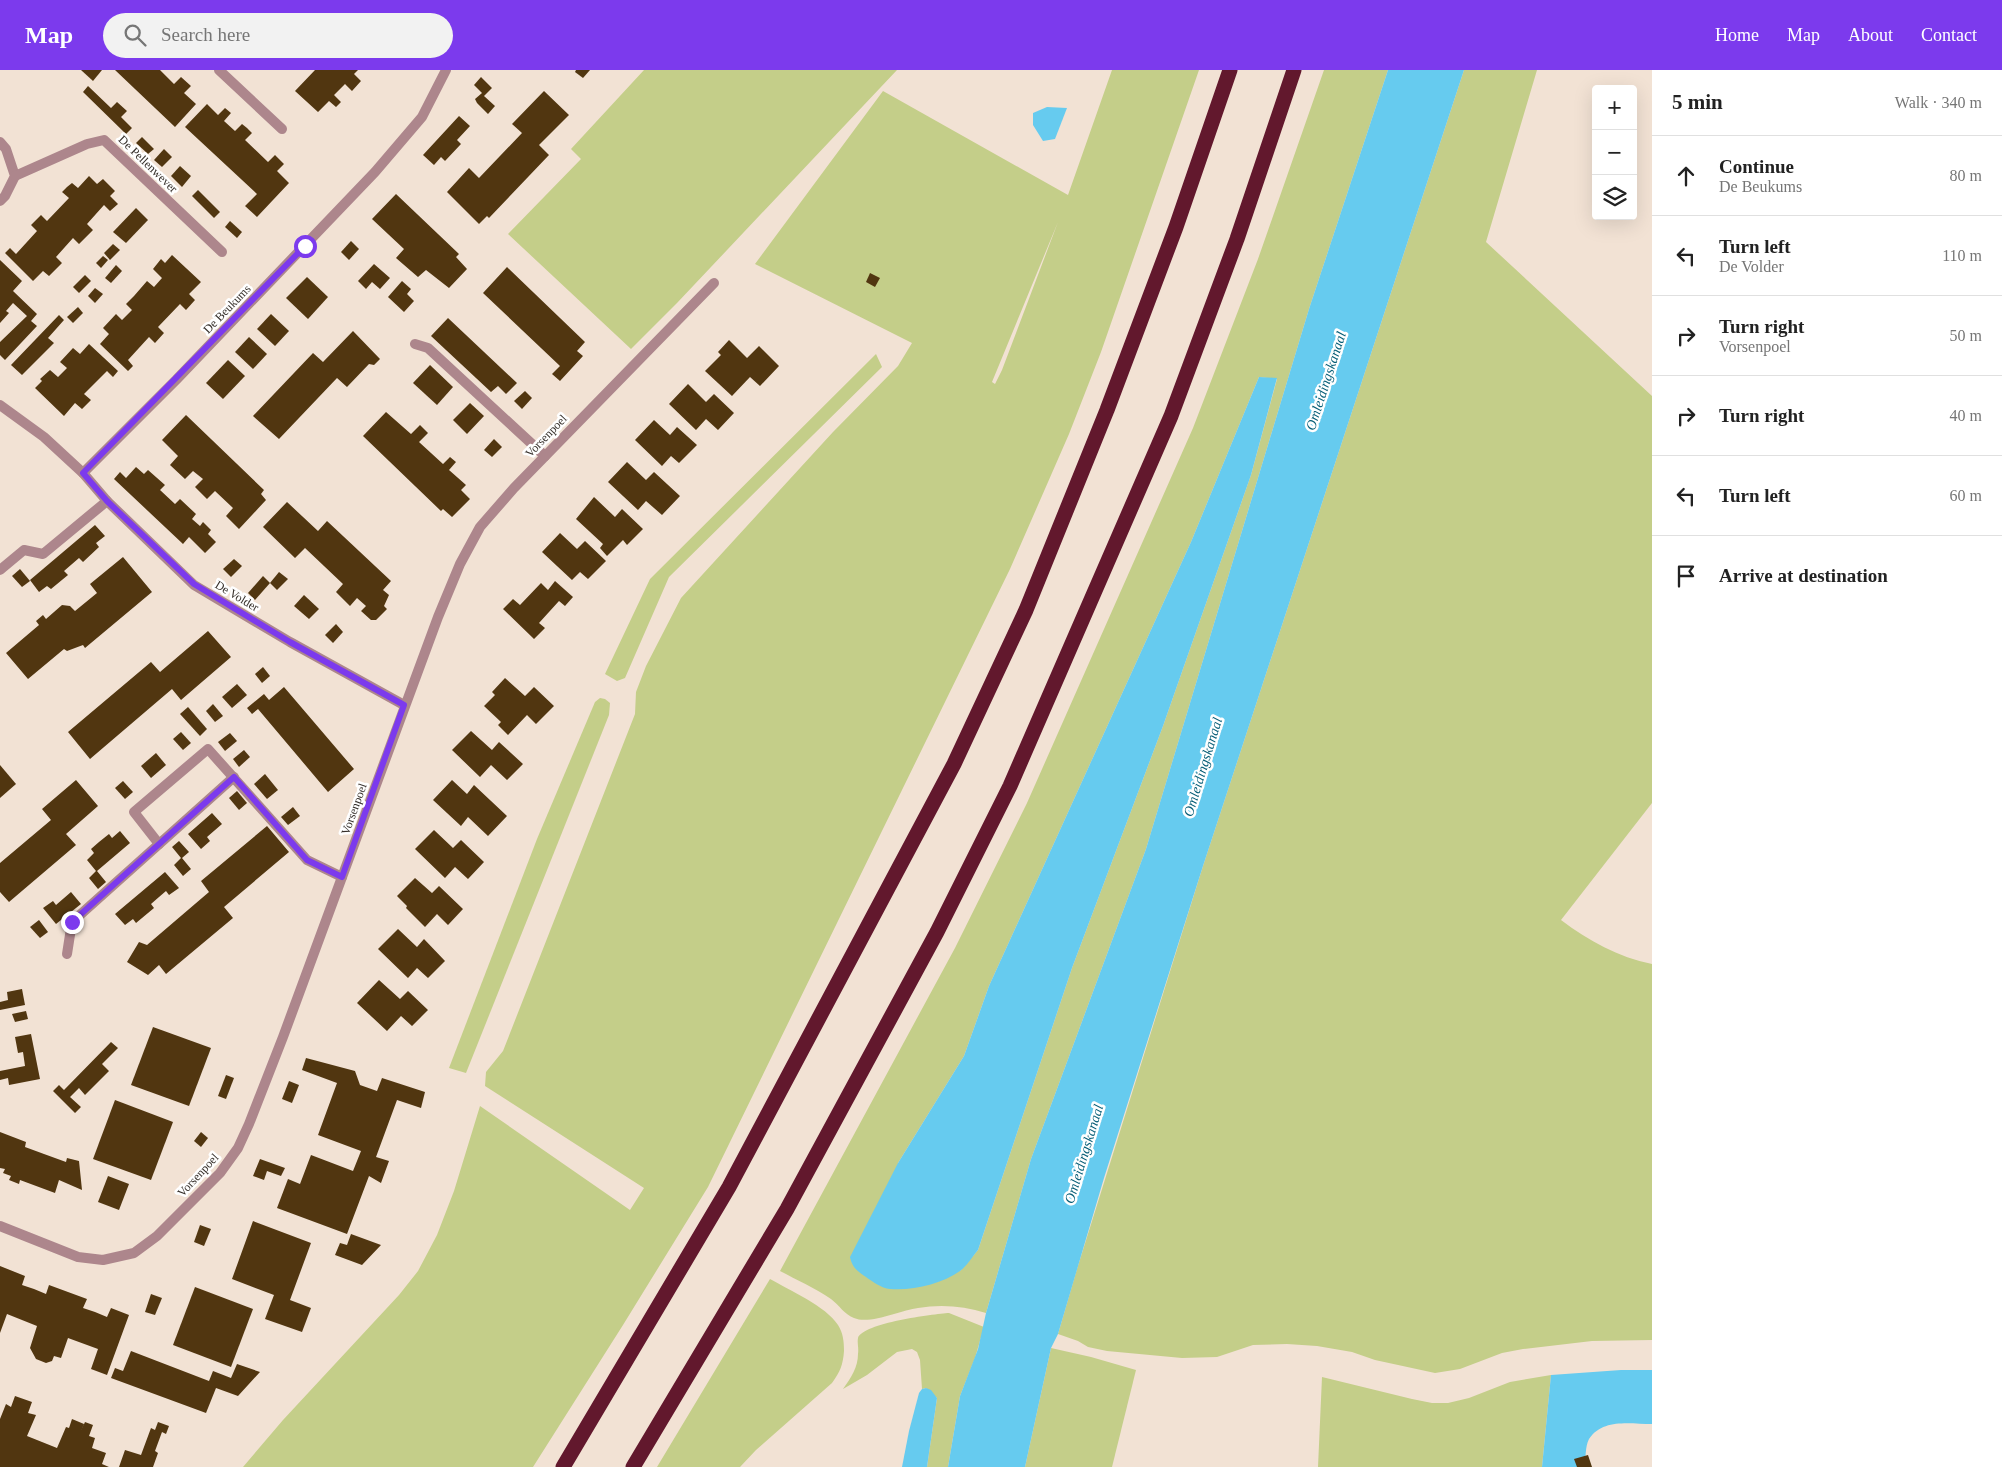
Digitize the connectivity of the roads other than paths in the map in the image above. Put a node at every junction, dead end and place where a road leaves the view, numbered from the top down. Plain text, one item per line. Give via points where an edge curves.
1 (219, 70) edge
2 (446, 70) edge
3 (1230, 70) edge
4 (1294, 70) edge
5 (282, 129) dead end
6 (0, 142) edge
7 (16, 176) junction
8 (0, 201) edge
9 (222, 252) dead end
10 (714, 283) dead end
11 (415, 344) dead end
12 (0, 405) edge
13 (545, 456) junction
14 (83, 473) junction
15 (107, 501) junction
16 (0, 570) edge
17 (404, 705) junction
18 (234, 777) junction
19 (159, 844) junction
20 (342, 877) junction
21 (67, 954) dead end
22 (0, 1226) edge
23 (563, 1467) edge
24 (633, 1467) edge

1 - 5 street
2 - 14 street, De Beukums via 422,117 375,172
3 - 23 highway via 1176,227 1104,419 1026,610 954,764 729,1187
4 - 24 highway via 1237,239 1171,416 1010,786 937,932 787,1209
6 - 7 street via 6,148
7 - 8 street
7 - 9 street, De Pellenwever via 87,144 104,140
10 - 13 street, Vorsenpoel
11 - 13 street via 428,348
12 - 14 street via 44,437
13 - 17 street, Vorsenpoel via 480,527 456,573
14 - 15 street, De Volder
15 - 16 street via 43,554 24,550
15 - 17 street, De Volder via 194,584
17 - 20 street, Vorsenpoel
18 - 19 street
18 - 19 street via 208,749 134,812
18 - 20 street via 307,860
19 - 21 street via 72,922
20 - 22 street, Vorsenpoel via 249,1124 238,1148 220,1173 157,1236 134,1254 103,1260 78,1257

